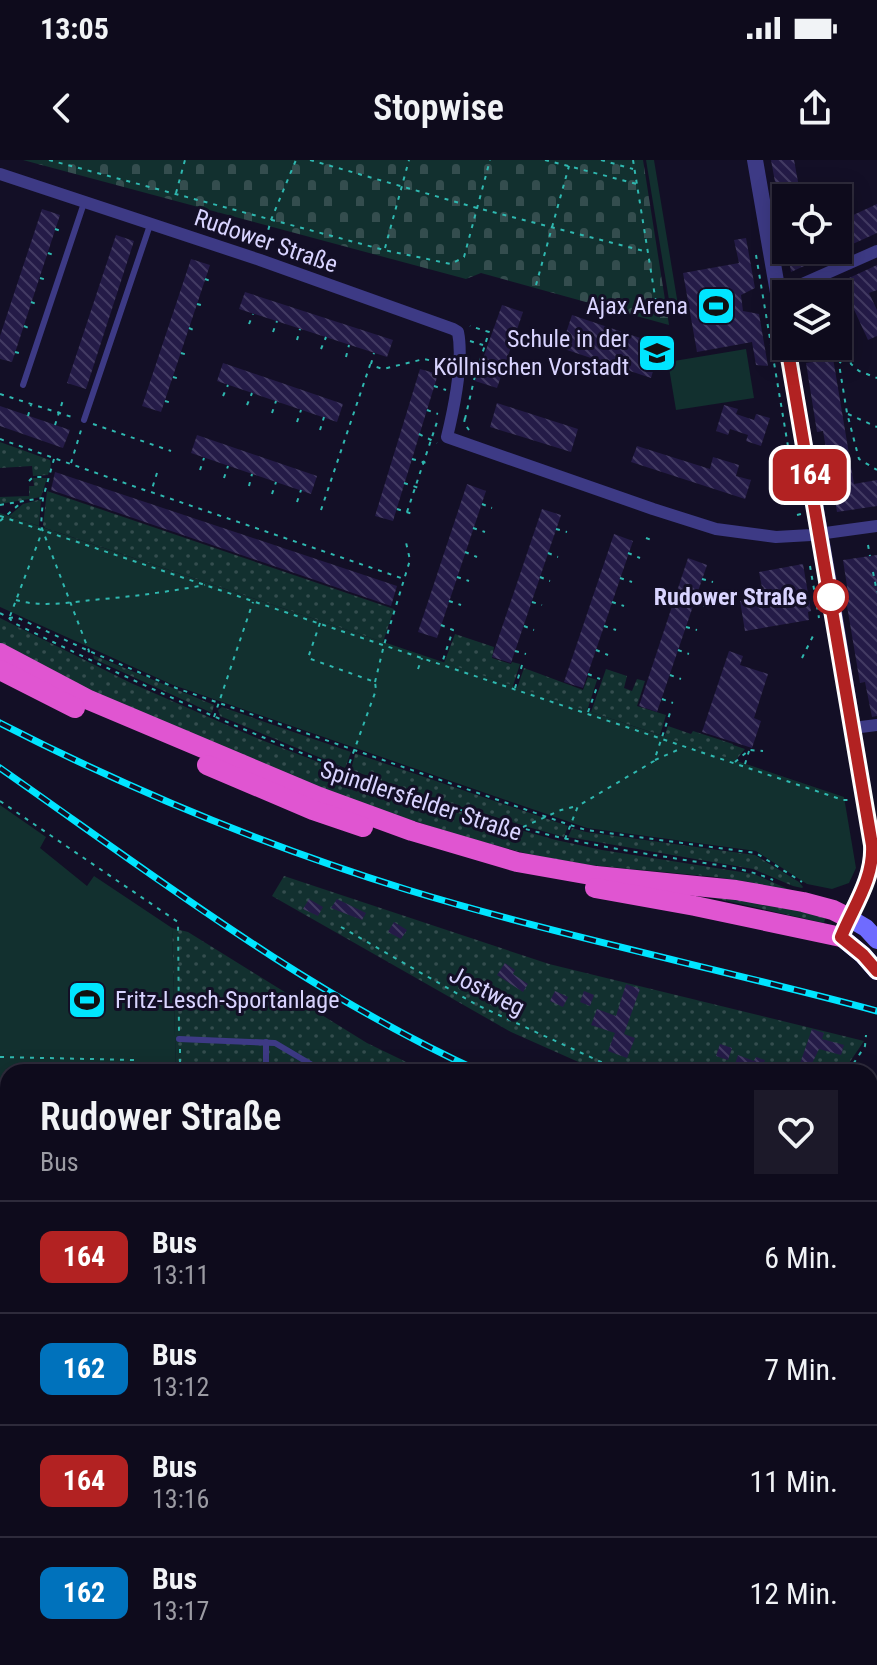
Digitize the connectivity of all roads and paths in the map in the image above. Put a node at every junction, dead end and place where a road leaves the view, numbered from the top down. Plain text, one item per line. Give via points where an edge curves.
1 (49, 160) edge
2 (75, 160) edge
3 (185, 160) edge
4 (296, 160) edge
5 (310, 160) edge
6 (409, 160) edge
7 (490, 160) edge
8 (545, 160) edge
9 (601, 160) edge
10 (633, 160) edge
11 (755, 160) edge
12 (73, 166) junction
13 (569, 166) junction
14 (635, 169) junction
15 (0, 174) edge
16 (637, 184) junction
17 (401, 185) junction
18 (176, 193) junction
19 (84, 202) junction
20 (477, 208) junction
21 (271, 220) junction
22 (150, 225) junction
23 (552, 227) junction
24 (384, 250) junction
25 (877, 251) edge
26 (648, 252) junction
27 (260, 260) junction
28 (205, 279) dead end
29 (776, 280) edge
30 (811, 280) edge
31 (213, 282) dead end
32 (536, 285) dead end
33 (197, 304) dead end
34 (205, 306) dead end
35 (253, 314) dead end
36 (658, 315) dead end
37 (277, 321) dead end
38 (249, 324) dead end
39 (470, 326) dead end
40 (189, 328) dead end
41 (300, 329) dead end
42 (196, 331) dead end
43 (273, 332) dead end
44 (326, 337) dead end
45 (297, 340) dead end
46 (349, 345) dead end
47 (485, 346) junction
48 (321, 349) dead end
49 (469, 349) dead end
50 (181, 353) dead end
51 (374, 353) dead end
52 (188, 355) dead end
53 (346, 357) dead end
54 (789, 360) edge
55 (838, 360) edge
56 (842, 360) edge
57 (850, 360) edge
58 (839, 364) junction
59 (370, 365) junction
60 (458, 366) junction
61 (173, 377) dead end
62 (877, 378) edge
63 (180, 379) dead end
64 (23, 385) dead end
65 (228, 385) dead end
66 (434, 386) dead end
67 (447, 390) dead end
68 (252, 393) dead end
69 (2, 395) dead end
70 (223, 396) dead end
71 (466, 397) dead end
72 (63, 400) dead end
73 (165, 401) dead end
74 (276, 401) dead end
75 (0, 403) edge
76 (172, 403) dead end
77 (31, 404) dead end
78 (247, 405) dead end
79 (301, 410) dead end
80 (427, 410) dead end
81 (272, 413) dead end
82 (847, 413) junction
83 (28, 416) dead end
84 (324, 417) dead end
85 (84, 420) joint
86 (297, 422) dead end
87 (464, 423) junction
88 (55, 425) dead end
89 (877, 427) edge
90 (320, 430) dead end
91 (419, 434) dead end
92 (472, 435) dead end
93 (0, 439) edge
94 (432, 439) junction
95 (438, 443) dead end
96 (204, 458) dead end
97 (54, 459) junction
98 (412, 459) dead end
99 (424, 463) junction
100 (70, 464) junction
101 (430, 464) dead end
102 (228, 466) dead end
103 (200, 470) dead end
104 (877, 470) edge
105 (157, 473) dead end
106 (252, 474) dead end
107 (49, 477) junction
108 (224, 478) dead end
109 (29, 481) dead end
110 (276, 482) dead end
111 (404, 483) dead end
112 (249, 486) dead end
113 (416, 487) junction
114 (422, 489) dead end
115 (301, 490) dead end
116 (151, 492) junction
117 (272, 494) dead end
118 (43, 498) junction
119 (23, 501) junction
120 (297, 502) dead end
121 (482, 504) dead end
122 (0, 505) edge
123 (492, 508) dead end
124 (397, 509) dead end
125 (321, 510) dead end
126 (407, 512) junction
127 (413, 514) dead end
128 (0, 516) edge
129 (5, 518) junction
130 (0, 521) edge
131 (877, 526) edge
132 (473, 528) dead end
133 (556, 529) dead end
134 (43, 531) junction
135 (485, 532) dead end
136 (567, 532) dead end
137 (819, 534) junction
138 (405, 538) dead end
139 (646, 538) dead end
140 (654, 541) dead end
141 (868, 545) dead end
142 (465, 552) dead end
143 (548, 553) dead end
144 (628, 553) dead end
145 (870, 556) dead end
146 (477, 557) dead end
147 (558, 557) dead end
148 (640, 558) dead end
149 (873, 572) dead end
150 (457, 577) dead end
151 (540, 577) dead end
152 (620, 578) dead end
153 (404, 579) junction
154 (702, 579) dead end
155 (469, 581) dead end
156 (550, 581) dead end
157 (632, 582) dead end
158 (713, 582) dead end
159 (876, 584) edge
160 (205, 585) junction
161 (877, 592) edge
162 (820, 599) dead end
163 (16, 600) junction
164 (813, 600) dead end
165 (254, 601) junction
166 (449, 601) dead end
167 (70, 602) junction
168 (532, 602) dead end
169 (612, 602) dead end
170 (694, 602) dead end
171 (461, 605) dead end
172 (542, 605) dead end
173 (624, 606) dead end
174 (705, 606) dead end
175 (0, 613) edge
176 (9, 618) junction
177 (320, 623) junction
178 (441, 625) dead end
179 (524, 626) dead end
180 (604, 626) dead end
181 (686, 627) dead end
182 (534, 630) dead end
183 (616, 630) dead end
184 (697, 630) dead end
185 (815, 632) dead end
186 (384, 645) junction
187 (596, 650) dead end
188 (678, 650) dead end
189 (89, 651) junction
190 (515, 651) dead end
191 (0, 653) edge
192 (526, 654) dead end
193 (689, 654) dead end
194 (608, 655) dead end
195 (86, 658) junction
196 (422, 658) junction
197 (802, 658) dead end
198 (523, 662) dead end
199 (442, 665) junction
200 (418, 669) dead end
201 (0, 670) edge
202 (588, 674) dead end
203 (670, 675) dead end
204 (600, 679) dead end
205 (681, 679) dead end
206 (375, 682) junction
207 (597, 687) dead end
208 (514, 689) junction
209 (662, 699) dead end
210 (673, 703) dead end
211 (218, 704) junction
212 (587, 713) junction
213 (670, 713) dead end
214 (214, 717) junction
215 (877, 725) edge
216 (853, 728) junction
217 (661, 739) junction
218 (685, 747) junction
219 (749, 750) junction
220 (354, 751) junction
221 (763, 751) dead end
222 (654, 761) junction
223 (734, 763) junction
224 (744, 767) junction
225 (347, 771) junction
226 (849, 800) dead end
227 (0, 801) edge
228 (578, 806) junction
229 (546, 817) junction
230 (570, 825) junction
231 (521, 828) junction
232 (565, 840) junction
233 (875, 860) edge
234 (802, 882) dead end
235 (781, 883) dead end
236 (849, 918) junction
237 (341, 927) dead end
238 (841, 937) junction
239 (877, 940) edge
240 (877, 971) edge
241 (866, 1035) dead end
242 (179, 1039) junction
243 (266, 1042) junction
244 (0, 1057) edge
245 (134, 1060) dead end
246 (180, 1064) edge
247 (266, 1064) edge
248 (310, 1064) edge
249 (606, 1064) edge
250 (853, 1064) edge

1 - 12 path
2 - 12 path
3 - 18 path
4 - 21 path
5 - 17 path
6 - 17 path
7 - 20 path
8 - 13 path
9 - 14 path
10 - 14 path
11 - 29 street
12 - 18 path
13 - 16 path
13 - 23 path
14 - 16 path
15 - 19 street, Rudower Straße
16 - 26 path
17 - 20 path
17 - 24 path
18 - 21 path
19 - 22 street, Rudower Straße
19 - 64 lane
20 - 23 path
20 - 24 path via 464,257 451,264
21 - 24 path
21 - 27 path
22 - 27 street, Rudower Straße
22 - 85 lane
23 - 26 path
23 - 32 path
25 - 30 street
26 - 36 path
27 - 60 street, Rudower Straße via 448,326 458,332
28 - 31 path
33 - 34 path
35 - 38 path
37 - 43 path
39 - 47 path via 489,332
40 - 42 path
41 - 45 path
44 - 48 path
46 - 53 path
47 - 49 path via 469,340
47 - 87 path
50 - 52 path
51 - 59 path
54 - 137 street
55 - 58 path
56 - 58 path
57 - 62 path via 859,371
58 - 82 path
59 - 60 path via 383,369 424,359
59 - 125 path
60 - 137 street, Rudower Straße via 447,437 716,529 776,537
61 - 63 path
65 - 70 path
66 - 67 path
68 - 78 path
69 - 75 path
71 - 87 path
72 - 88 path
73 - 76 path
74 - 81 path
77 - 83 path
79 - 86 path
80 - 94 path via 439,414
82 - 89 path
82 - 104 path via 859,459
84 - 90 path
85 - 100 path
87 - 92 path
91 - 94 path
93 - 97 path
94 - 95 path
94 - 99 path
96 - 103 path
97 - 100 path
97 - 107 path
98 - 99 path
99 - 101 path
99 - 113 path
100 - 116 path
102 - 108 path
105 - 116 path
106 - 112 path
107 - 109 path
107 - 118 path
110 - 117 path
111 - 113 path
113 - 114 path
113 - 126 path
115 - 120 path
116 - 153 path
118 - 119 path
118 - 134 path
119 - 122 path
119 - 129 path
121 - 123 path
124 - 126 path
126 - 127 path
128 - 129 path
129 - 130 path
129 - 134 path
131 - 137 street
132 - 135 path
133 - 136 path
134 - 160 path
134 - 163 path
134 - 167 path
137 - 216 street
138 - 153 path via 410,560
139 - 140 path
141 - 145 path
142 - 146 path
143 - 147 path
144 - 148 path
149 - 159 path
150 - 155 path
151 - 156 path
152 - 157 path
153 - 186 path
154 - 158 path
159 - 161 path
160 - 165 path
160 - 167 path
162 - 164 path
163 - 167 path
163 - 176 path
165 - 177 path
165 - 211 path
166 - 171 path
167 - 189 path
168 - 172 path
169 - 173 path
170 - 174 path
175 - 176 path
176 - 189 path
176 - 195 path
177 - 186 path
177 - 206 path via 308,658
178 - 199 path via 453,630
179 - 182 path
180 - 183 path
181 - 184 path
185 - 197 path
186 - 196 path
186 - 206 path
187 - 194 path
188 - 193 path
189 - 195 path
189 - 211 path
190 - 192 path
191 - 236 highway, Spindlersfelder Straße via 89,700 412,831 517,862 736,890 803,902
195 - 214 path
196 - 199 path
196 - 200 path
198 - 208 path
199 - 208 path
201 - 238 highway, Spindlersfelder Straße via 83,712 299,804 410,844 515,874
202 - 204 path
203 - 205 path
206 - 220 path
207 - 212 path
208 - 212 path
209 - 210 path
211 - 214 path
211 - 220 path
212 - 217 path
213 - 217 path
214 - 225 path
215 - 216 street
216 - 233 street
217 - 218 path
217 - 222 path
218 - 222 path
218 - 223 path
219 - 221 path
219 - 223 path
219 - 224 path
220 - 225 path
220 - 229 path
222 - 228 path
223 - 224 path
224 - 226 path
225 - 231 path
227 - 242 path via 178,922
228 - 229 path
228 - 230 path
229 - 230 path
229 - 231 path
230 - 232 path
230 - 234 path via 756,853
231 - 232 path
232 - 235 path via 742,869
233 - 236 street
236 - 238 street
236 - 239 main road
237 - 249 path, Jostweg via 477,1005
238 - 240 main road
241 - 250 path
242 - 243 lane
242 - 246 path
243 - 247 lane
243 - 248 lane
244 - 245 path

